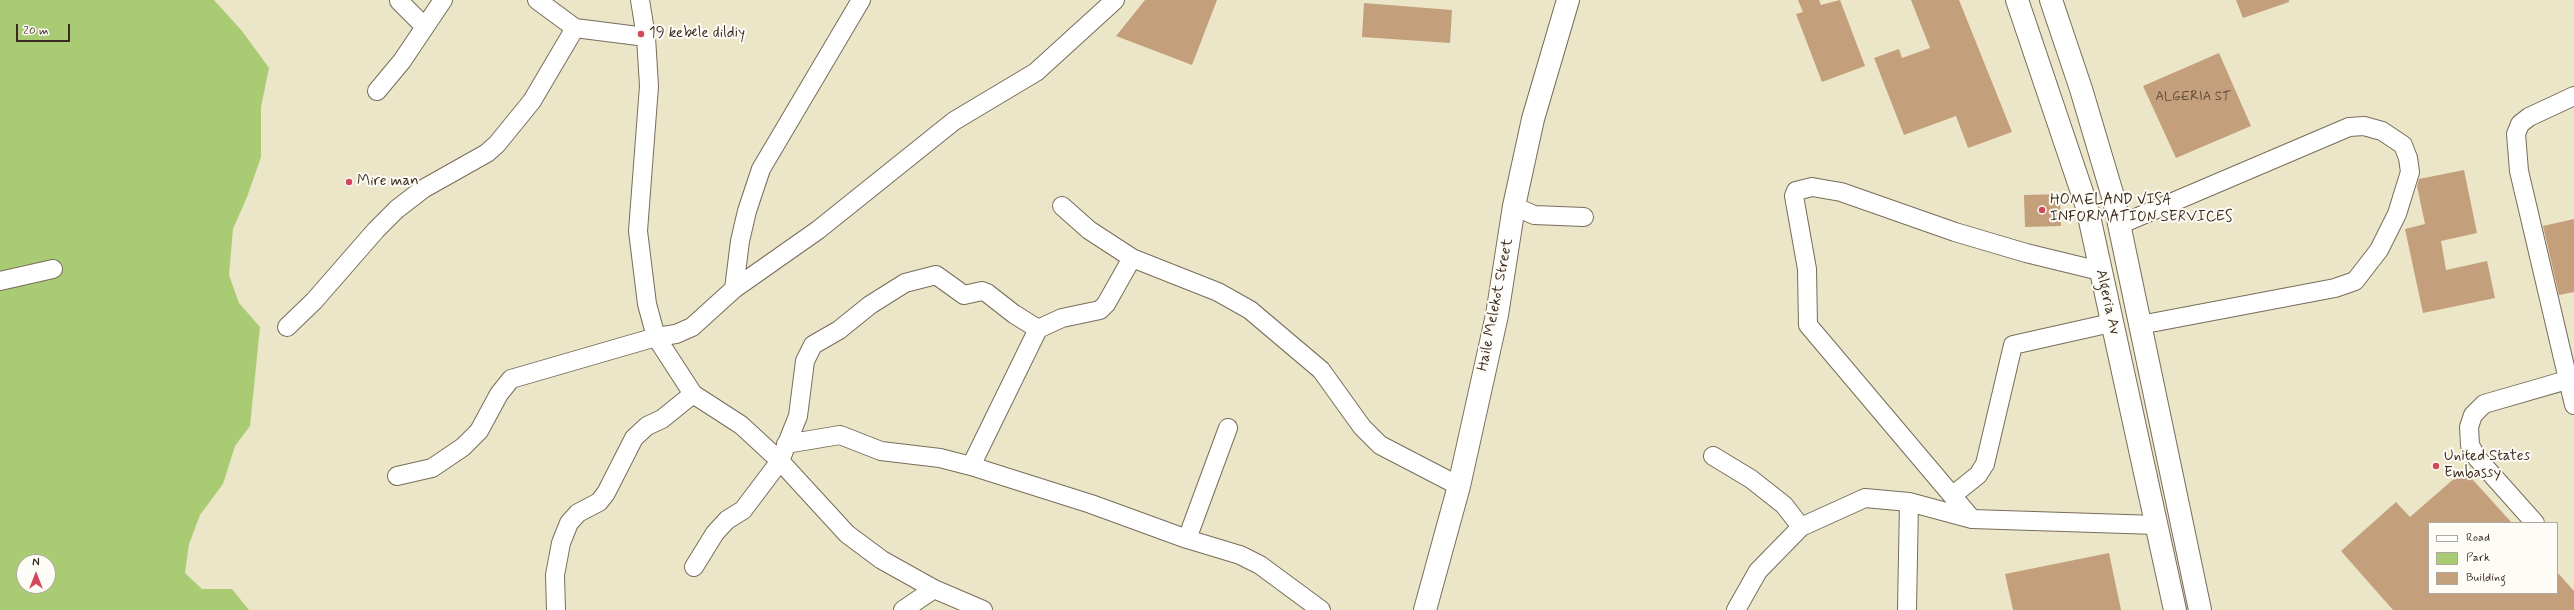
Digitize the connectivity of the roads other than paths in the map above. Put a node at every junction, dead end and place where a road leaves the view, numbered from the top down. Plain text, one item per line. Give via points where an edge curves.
1 (399, 0) edge
2 (443, 0) edge
3 (537, 0) edge
4 (640, 0) edge
5 (861, 0) edge
6 (1116, 0) edge
7 (1568, 0) edge
8 (2017, 0) edge
9 (2052, 0) edge
10 (425, 26) junction
11 (574, 28) junction
12 (646, 37) junction
13 (377, 91) dead end
14 (2574, 96) edge
15 (1062, 206) dead end
16 (1514, 206) junction
17 (1584, 217) dead end
18 (2119, 225) junction
19 (1132, 258) junction
20 (53, 269) dead end
21 (2100, 271) junction
22 (0, 280) edge
23 (734, 289) junction
24 (2111, 323) junction
25 (2140, 325) junction
26 (287, 327) dead end
27 (1038, 329) junction
28 (656, 337) junction
29 (2570, 379) edge
30 (693, 394) junction
31 (2574, 405) edge
32 (1228, 428) dead end
33 (786, 444) junction
34 (1713, 456) dead end
35 (780, 461) junction
36 (971, 466) junction
37 (397, 476) dead end
38 (1459, 486) junction
39 (1953, 495) junction
40 (1909, 502) junction
41 (1972, 519) junction
42 (2534, 522) edge
43 (2156, 525) junction
44 (1801, 527) junction
45 (1187, 539) junction
46 (694, 567) dead end
47 (934, 589) junction
48 (556, 610) edge
49 (903, 610) edge
50 (983, 610) edge
51 (1321, 610) edge
52 (1425, 610) edge
53 (1736, 610) edge
54 (1907, 610) edge
55 (2175, 610) edge
56 (2200, 610) edge

1 - 10 street
2 - 10 street
3 - 11 street
4 - 12 street
5 - 23 street via 762,169 747,211
6 - 23 street via 1036,72 954,122 818,230
7 - 16 main road, Haile Melekot Street via 1533,119
8 - 21 main road, Algeria Av via 2086,206
9 - 18 main road, Algeria Av via 2082,89
10 - 13 street via 402,61
11 - 12 street
11 - 26 street via 532,102 497,144 423,189 397,209 314,302
12 - 28 street via 649,86 638,231 647,304
14 - 29 street via 2529,117 2520,124 2516,134 2519,171
15 - 19 street via 1089,230
16 - 17 street via 1534,216
16 - 38 main road, Haile Melekot Street via 1497,315
18 - 25 main road, Algeria Av
18 - 25 street via 2348,126 2364,126 2382,131 2403,145 2408,158 2410,172 2397,214 2378,250 2355,281 2336,288
19 - 27 street via 1100,310 1062,318
19 - 38 street via 1218,292 1250,310 1321,370 1362,427 1380,445
20 - 22 street
21 - 24 main road, Algeria Av
21 - 39 street via 1962,234 1841,192 1812,187 1796,191 1794,196 1807,269 1808,325
23 - 28 street via 692,327 676,334
24 - 39 street via 2013,345 1985,464 1978,475
24 - 43 main road, Algeria Av
25 - 56 main road, Algeria Av
27 - 33 street via 987,292 964,295 936,275 904,283 870,305 839,330 812,345 805,361 798,416
27 - 36 street
28 - 30 street
28 - 37 street via 511,379 499,394 479,431 463,447 432,468
29 - 31 street
29 - 42 street via 2484,404 2473,415 2469,428 2470,445 2477,458
30 - 35 street via 741,425
30 - 48 street via 634,438 606,493 599,502 578,513 569,523 561,543 555,575
32 - 45 street
33 - 35 street
33 - 36 street via 840,435 881,451 940,458
34 - 44 street via 1751,479 1784,505
35 - 46 street via 743,510 727,520 715,533
35 - 47 street via 847,534 882,560
36 - 45 street via 1092,504
38 - 52 main road, Haile Melekot Street
39 - 41 street
40 - 41 street
40 - 44 street via 1865,498
40 - 54 street
41 - 43 street
43 - 55 main road, Algeria Av
44 - 53 street via 1758,571
45 - 51 street via 1240,555 1260,565
47 - 49 street
47 - 50 street

